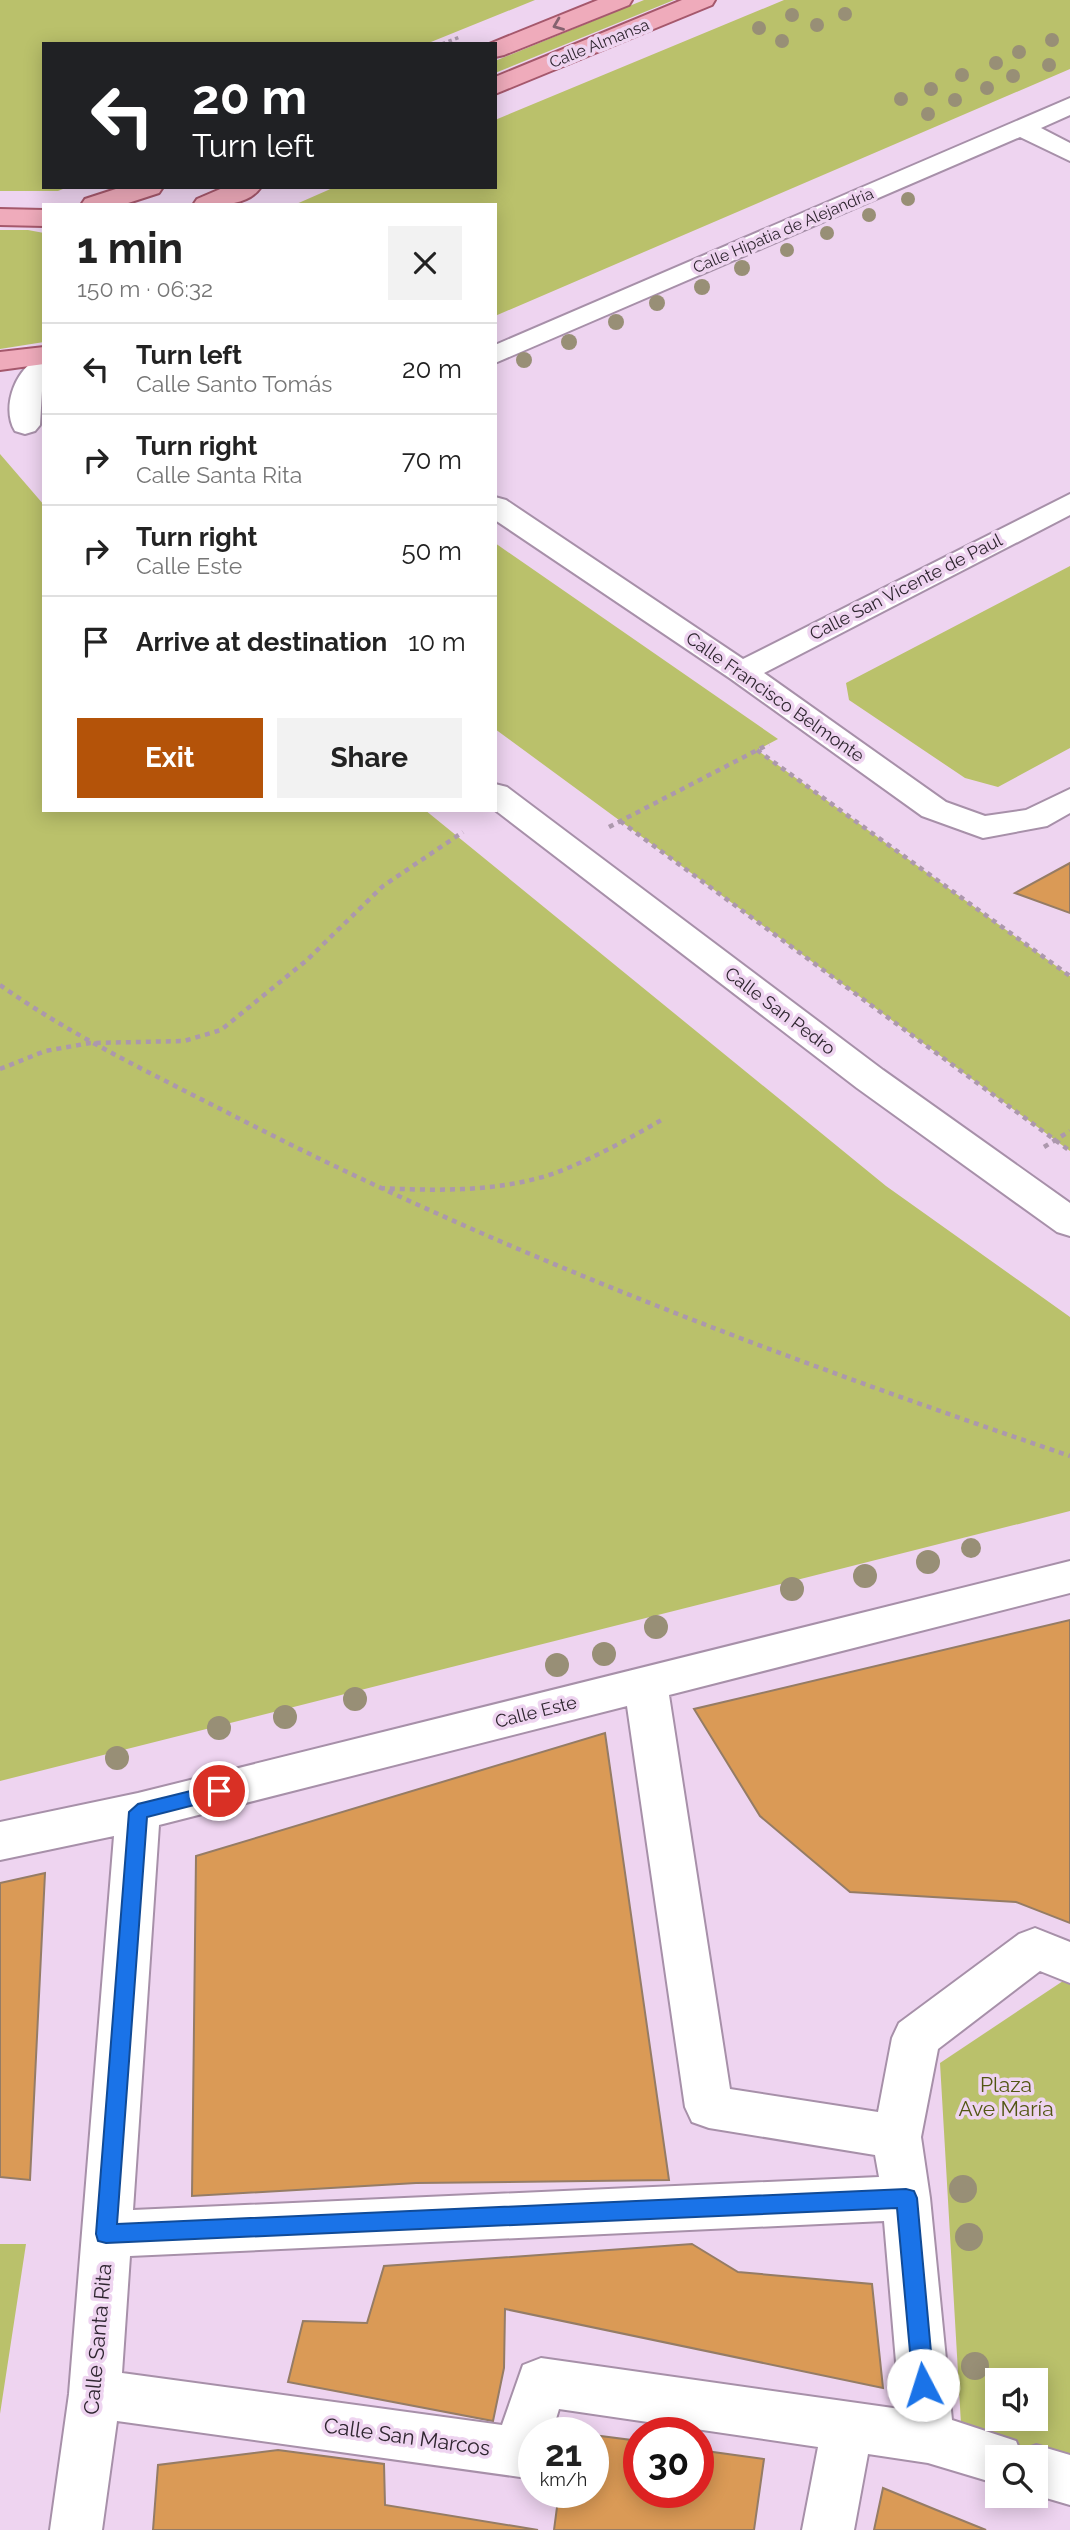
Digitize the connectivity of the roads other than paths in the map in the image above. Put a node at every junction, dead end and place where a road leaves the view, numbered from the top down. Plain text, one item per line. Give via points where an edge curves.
1 (620, 0) edge
2 (704, 0) edge
3 (497, 49) edge
4 (497, 85) edge
5 (1070, 106) edge
6 (1020, 127) junction
7 (1070, 153) edge
8 (144, 189) edge
9 (244, 189) edge
10 (100, 203) edge
11 (211, 203) edge
12 (42, 212) edge
13 (5, 217) edge
14 (42, 218) edge
15 (497, 354) edge
16 (42, 355) edge
17 (0, 361) edge
18 (42, 367) edge
19 (0, 395) edge
20 (34, 434) edge
21 (1070, 503) edge
22 (497, 507) edge
23 (742, 672) junction
24 (497, 796) edge
25 (1070, 799) edge
26 (1070, 1222) edge
27 (1070, 1577) edge
28 (646, 1685) junction
29 (138, 1812) junction
30 (0, 1841) edge
31 (1070, 1964) edge
32 (897, 2137) junction
33 (906, 2198) junction
34 (106, 2234) junction
35 (95, 2394) junction
36 (847, 2428) junction
37 (928, 2438) junction
38 (985, 2455) edge
39 (1048, 2474) edge
40 (1070, 2480) edge
41 (76, 2530) edge
42 (828, 2530) edge

1 -> 3 main road, Calle Almansa
2 - 4 main road, Calle Almansa
5 - 6 street, Calle Hipatia de Alejandria
6 - 7 street
6 - 15 street, Calle Hipatia de Alejandria
8 - 10 main road
9 - 11 main road
12 - 13 main road
13 - 14 main road
16 - 17 main road
18 - 20 street via 29,378 23,402
19 - 20 street
21 - 23 street, Calle San Vicente de Paul
22 - 23 street, Calle Francisco Belmonte
23 - 25 street, Calle Francisco Belmonte via 934,809 983,827 1035,819
24 - 26 street, Calle San Pedro via 870,1079
27 - 28 street, Calle Este
28 - 29 street, Calle Este
28 - 32 street via 709,2107
29 - 30 street, Calle Este
29 - 34 street, Calle Santa Rita
31 - 32 street via 1035,1948 916,2038
32 - 33 street
33 - 34 street
33 - 37 street
34 - 35 street, Calle Santa Rita
35 - 36 street, Calle San Marcos via 520,2452 541,2382
35 - 41 street, Calle Santa Rita
36 - 37 street, Calle San Marcos
36 - 42 street
37 - 38 street, Calle San Marcos
39 - 40 street

